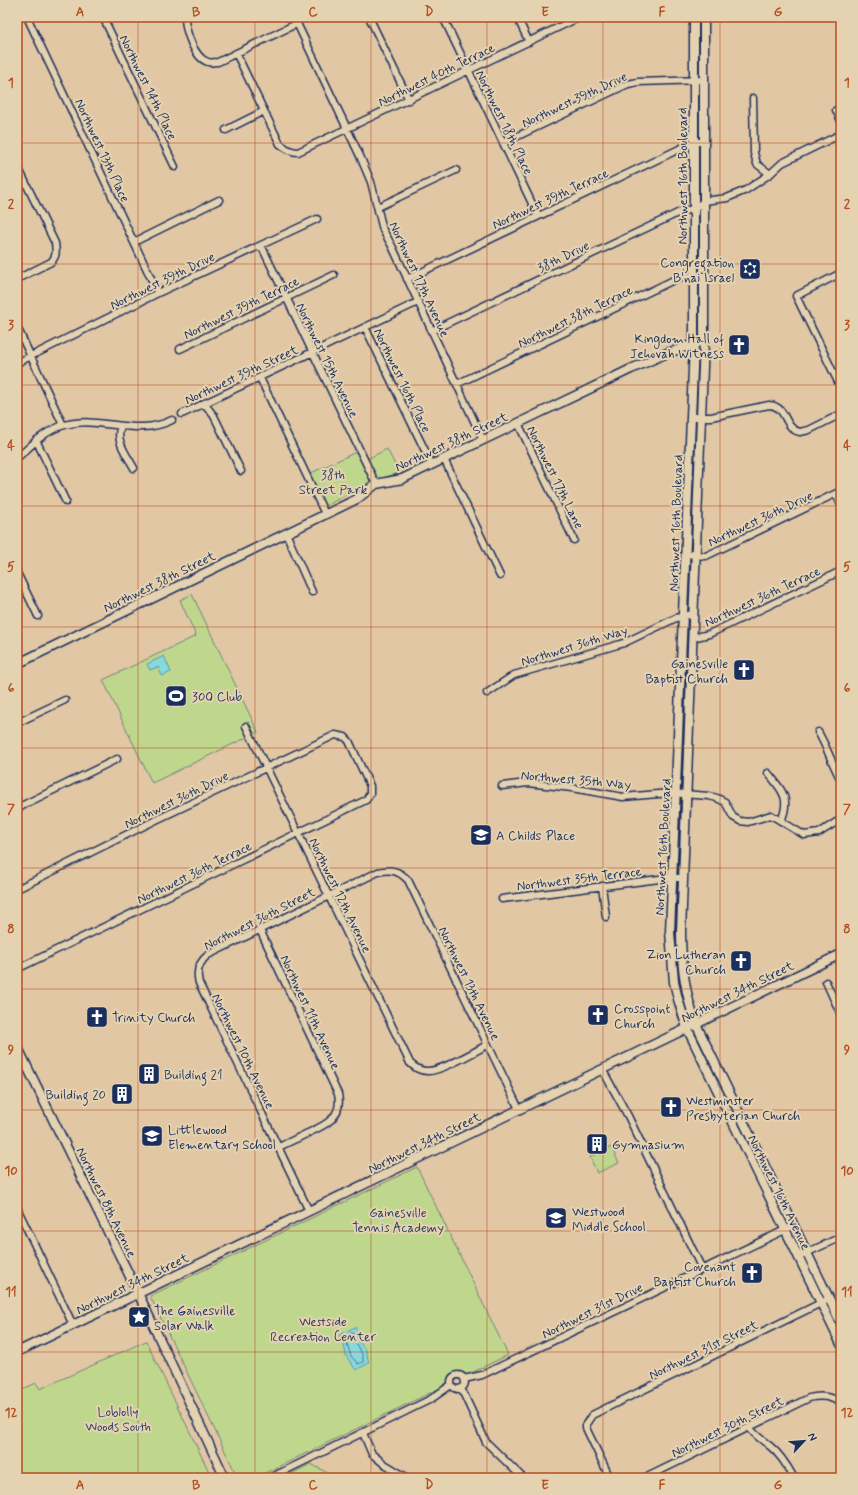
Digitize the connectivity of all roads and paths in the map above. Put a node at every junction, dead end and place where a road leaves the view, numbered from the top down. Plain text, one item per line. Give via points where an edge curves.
1 (27, 17) edge
2 (103, 17) edge
3 (185, 17) edge
4 (294, 17) edge
5 (369, 17) edge
6 (443, 17) edge
7 (517, 17) edge
8 (580, 17) edge
9 (694, 17) edge
10 (704, 17) edge
11 (296, 24) junction
12 (529, 42) junction
13 (236, 53) junction
14 (468, 71) junction
15 (693, 80) junction
16 (704, 80) junction
17 (753, 98) dead end
18 (409, 100) junction
19 (836, 110) dead end
20 (264, 112) junction
21 (841, 121) edge
22 (226, 130) dead end
23 (347, 130) junction
24 (841, 134) edge
25 (694, 142) junction
26 (703, 142) junction
27 (503, 144) junction
28 (17, 165) edge
29 (175, 167) dead end
30 (456, 170) dead end
31 (770, 174) junction
32 (219, 200) dead end
33 (704, 201) junction
34 (378, 207) junction
35 (694, 209) junction
36 (538, 216) junction
37 (317, 218) dead end
38 (134, 242) junction
39 (261, 245) junction
40 (841, 273) edge
41 (334, 274) dead end
42 (704, 275) junction
43 (694, 276) junction
44 (17, 279) edge
45 (407, 279) junction
46 (158, 293) junction
47 (286, 297) junction
48 (418, 302) junction
49 (17, 327) edge
50 (365, 327) junction
51 (431, 331) junction
52 (704, 341) junction
53 (694, 344) junction
54 (180, 348) dead end
55 (312, 353) junction
56 (31, 356) junction
57 (17, 363) edge
58 (260, 378) junction
59 (457, 384) junction
60 (841, 388) edge
61 (204, 403) junction
62 (182, 414) dead end
63 (841, 414) edge
64 (691, 416) junction
65 (701, 417) junction
66 (172, 420) dead end
67 (518, 423) junction
68 (64, 425) junction
69 (121, 427) junction
70 (36, 440) junction
71 (483, 440) junction
72 (17, 458) edge
73 (444, 459) junction
74 (432, 465) junction
75 (134, 468) dead end
76 (241, 471) dead end
77 (376, 484) junction
78 (838, 493) edge
79 (66, 502) dead end
80 (841, 505) edge
81 (326, 514) junction
82 (286, 533) junction
83 (574, 540) dead end
84 (686, 554) junction
85 (696, 555) junction
86 (841, 571) edge
87 (17, 573) edge
88 (500, 576) dead end
89 (312, 592) dead end
90 (693, 614) junction
91 (38, 616) dead end
92 (683, 616) junction
93 (692, 638) junction
94 (17, 664) edge
95 (487, 693) dead end
96 (65, 700) dead end
97 (17, 723) edge
98 (246, 726) dead end
99 (818, 732) dead end
100 (117, 759) dead end
101 (267, 767) junction
102 (768, 773) dead end
103 (841, 780) edge
104 (370, 786) joint
105 (502, 786) dead end
106 (676, 793) junction
107 (686, 794) junction
108 (17, 808) edge
109 (841, 819) edge
110 (781, 821) junction
111 (299, 833) junction
112 (397, 871) joint
113 (672, 877) junction
114 (683, 878) junction
115 (602, 886) junction
116 (17, 889) edge
117 (329, 896) junction
118 (502, 899) dead end
119 (606, 917) dead end
120 (260, 930) junction
121 (841, 954) edge
122 (200, 964) joint
123 (17, 969) edge
124 (826, 982) dead end
125 (841, 1015) edge
126 (696, 1024) junction
127 (687, 1028) junction
128 (487, 1045) junction
129 (17, 1046) edge
130 (602, 1069) junction
131 (519, 1109) junction
132 (747, 1131) junction
133 (739, 1135) junction
134 (279, 1147) junction
135 (17, 1208) edge
136 (309, 1210) junction
137 (794, 1226) junction
138 (785, 1230) junction
139 (841, 1236) edge
140 (807, 1253) junction
141 (798, 1257) junction
142 (702, 1269) junction
143 (138, 1293) junction
144 (829, 1299) junction
145 (821, 1303) junction
146 (841, 1323) edge
147 (74, 1325) junction
148 (841, 1344) edge
149 (17, 1352) edge
150 (464, 1379) junction
151 (452, 1385) junction
152 (461, 1388) junction
153 (841, 1403) edge
154 (749, 1428) junction
155 (363, 1433) junction
156 (225, 1478) edge
157 (270, 1478) edge
158 (408, 1478) edge
159 (523, 1478) edge
160 (610, 1478) edge
161 (645, 1478) edge
162 (794, 1478) edge

1 - 38 street, Northwest 13th Place
2 - 29 street, Northwest 14th Place
3 - 13 street via 188,34 197,55 203,60 218,62
4 - 11 street, Northwest 17th Avenue
5 - 18 street
6 - 14 street, Northwest 18th Place
7 - 12 street
8 - 12 street, Northwest 40th Terrace
9 - 15 main road, Northwest 16th Boulevard
10 - 16 main road, Northwest 16th Boulevard
11 - 13 street
11 - 23 street, Northwest 17th Avenue
12 - 14 street, Northwest 40th Terrace
13 - 20 street
14 - 18 street, Northwest 40th Terrace
14 - 27 street, Northwest 18th Place
15 - 16 street, Northwest 39th Drive
15 - 25 main road, Northwest 16th Boulevard
15 - 27 street, Northwest 39th Drive via 628,84
16 - 26 main road, Northwest 16th Boulevard
17 - 31 street via 754,153 757,164
18 - 23 street, Northwest 40th Terrace
19 - 21 street
20 - 22 street
20 - 23 street, Northwest 40th Terrace via 280,144 293,152 303,151
23 - 34 street, Northwest 17th Avenue via 371,182
24 - 31 street via 792,157
25 - 26 street, Northwest 39th Terrace
25 - 35 main road, Northwest 16th Boulevard
25 - 36 street, Northwest 39th Terrace
26 - 33 main road, Northwest 16th Boulevard
27 - 36 street, Northwest 18th Place
28 - 44 street via 55,243 56,252 51,262
30 - 34 street
31 - 33 street via 728,198
32 - 38 street
33 - 35 street, 38th Drive
33 - 42 main road, Northwest 16th Boulevard
34 - 45 street, Northwest 17th Avenue via 383,230
35 - 43 main road, Northwest 16th Boulevard
35 - 51 street, 38th Drive via 682,211
36 - 45 street, Northwest 39th Terrace
37 - 39 street, Northwest 39th Drive
38 - 46 street, Northwest 13th Place
39 - 46 street, Northwest 39th Drive
39 - 47 street, Northwest 15th Avenue
40 - 60 street via 796,296
41 - 47 street, Northwest 39th Terrace
42 - 43 street, Northwest 38th Terrace
42 - 52 main road, Northwest 16th Boulevard
43 - 53 main road, Northwest 16th Boulevard
43 - 59 street, Northwest 38th Terrace via 680,277
45 - 48 street, Northwest 17th Avenue
46 - 56 street, Northwest 39th Drive
47 - 54 street, Northwest 39th Terrace
47 - 55 street, Northwest 15th Avenue
48 - 50 street, Northwest 39th Street
48 - 51 street, Northwest 17th Avenue
49 - 56 street
50 - 55 street, Northwest 39th Street
50 - 74 street, Northwest 16th Place
51 - 59 street, Northwest 17th Avenue
52 - 53 main road, Northwest 38th Street
52 - 65 main road, Northwest 16th Boulevard
53 - 64 main road, Northwest 16th Boulevard
53 - 67 main road, Northwest 38th Street via 631,369
55 - 58 street, Northwest 39th Street
55 - 77 street, Northwest 15th Avenue
56 - 57 street, Northwest 39th Drive
56 - 68 street
58 - 61 street, Northwest 39th Street
58 - 81 street
59 - 71 street, Northwest 17th Avenue
61 - 62 street, Northwest 39th Street
61 - 76 street via 214,416
63 - 65 street via 800,432 791,428 778,407 774,405
64 - 65 street
64 - 84 main road, Northwest 16th Boulevard
65 - 85 main road, Northwest 16th Boulevard
66 - 69 street via 146,428
67 - 71 main road, Northwest 38th Street
67 - 83 street, Northwest 17th Lane
68 - 69 street via 85,423
68 - 70 street
69 - 75 street via 118,433 119,440
70 - 72 street
70 - 79 street
71 - 73 main road, Northwest 38th Street
73 - 74 main road, Northwest 38th Street
73 - 88 street
74 - 77 main road, Northwest 38th Street via 402,479
77 - 81 main road, Northwest 38th Street via 357,499
78 - 80 street
78 - 85 street, Northwest 36th Drive via 706,556
81 - 82 main road, Northwest 38th Street
82 - 89 street
82 - 94 main road, Northwest 38th Street
84 - 85 street, Northwest 36th Drive
84 - 92 main road, Northwest 16th Boulevard
85 - 90 main road, Northwest 16th Boulevard
86 - 93 street, Northwest 36th Terrace via 709,634
87 - 91 street
90 - 92 street, Northwest 36th Way
90 - 93 main road, Northwest 16th Boulevard
92 - 95 street, Northwest 36th Way via 624,643 514,675
92 - 106 main road, Northwest 16th Boulevard
93 - 107 main road, Northwest 16th Boulevard
96 - 97 street
98 - 101 street, Northwest 12th Avenue
99 - 103 street
100 - 108 street
101 - 104 street, Northwest 36th Drive via 335,735 345,737 349,741
101 - 111 street, Northwest 12th Avenue
101 - 116 street, Northwest 36th Drive
102 - 110 street via 781,789 785,800 786,809
104 - 111 street, Northwest 36th Terrace via 370,794 366,800
105 - 106 street, Northwest 35th Way via 528,783 623,797
106 - 107 street, Northwest 35th Way
106 - 113 main road, Northwest 16th Boulevard
107 - 110 street, Northwest 35th Way via 717,798 725,802 733,817 740,821 748,822 771,815
107 - 114 main road, Northwest 16th Boulevard
109 - 110 street, Northwest 35th Way via 819,833 804,835
111 - 117 street, Northwest 12th Avenue
111 - 123 street, Northwest 36th Terrace
112 - 117 street, Northwest 36th Street via 378,872
112 - 128 street, Northwest 13th Avenue via 408,880
113 - 114 street, Northwest 35th Terrace
113 - 115 street, Northwest 35th Terrace
113 - 127 main road, Northwest 16th Boulevard via 672,963 678,999
114 - 126 main road, Northwest 16th Boulevard via 680,932 682,964 687,998
115 - 118 street, Northwest 35th Terrace
115 - 119 street
117 - 120 street, Northwest 36th Street
117 - 128 street, Northwest 12th Avenue via 414,1067 428,1072 435,1070
120 - 122 street, Northwest 36th Street via 208,954
120 - 134 street, Northwest 11th Avenue via 338,1094 339,1106 336,1115 329,1122
121 - 126 main road, Northwest 34th Street
122 - 134 street, Northwest 10th Avenue via 199,983
124 - 125 street
126 - 127 main road, Northwest 34th Street
126 - 132 main road, Northwest 16th Avenue
127 - 130 main road, Northwest 34th Street
127 - 133 main road, Northwest 16th Avenue
128 - 131 street, Northwest 13th Avenue
129 - 143 main road, Northwest 8th Avenue
130 - 131 main road, Northwest 34th Street
130 - 142 street via 628,1116
131 - 136 main road, Northwest 34th Street
132 - 133 main road
132 - 137 main road, Northwest 16th Avenue
133 - 138 main road, Northwest 16th Avenue
134 - 136 street, Northwest 10th Avenue
135 - 147 street
136 - 143 main road, Northwest 34th Street
137 - 138 street, Northwest 31st Drive
137 - 140 main road, Northwest 16th Avenue
138 - 141 main road, Northwest 16th Avenue
138 - 142 street, Northwest 31st Drive
139 - 140 street
140 - 141 street
140 - 144 main road, Northwest 16th Avenue
141 - 145 main road, Northwest 16th Avenue
142 - 150 street, Northwest 31st Drive via 482,1375
143 - 147 main road, Northwest 34th Street
143 - 156 main road, Northwest 8th Avenue
144 - 145 street, Northwest 31st Street
144 - 146 main road, Northwest 16th Avenue
145 - 148 main road, Northwest 16th Avenue
145 - 160 street, Northwest 31st Street via 592,1415 588,1420 587,1433
147 - 149 main road, Northwest 34th Street
150 - 151 street, Northwest 31st Drive via 460,1375 454,1375 451,1379
150 - 152 street
151 - 152 street
151 - 155 street, Northwest 31st Drive via 432,1399
152 - 159 street via 486,1442
153 - 154 street, Northwest 30th Street via 834,1398 809,1398
154 - 161 street, Northwest 30th Street
154 - 162 street via 784,1460
155 - 157 street, Northwest 31st Drive
155 - 158 street via 372,1454

